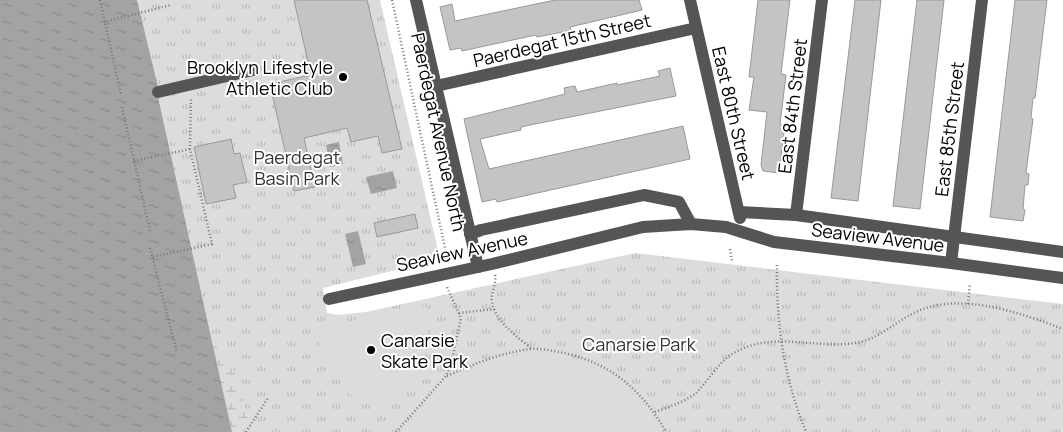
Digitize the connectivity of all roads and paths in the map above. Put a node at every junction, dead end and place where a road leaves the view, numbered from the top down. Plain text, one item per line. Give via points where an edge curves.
1 (100, 0) edge
2 (392, 0) edge
3 (416, 0) edge
4 (690, 0) edge
5 (822, 0) edge
6 (982, 0) edge
7 (171, 5) dead end
8 (104, 22) junction
9 (696, 28) junction
10 (252, 70) dead end
11 (192, 84) junction
12 (436, 86) junction
13 (158, 92) dead end
14 (121, 94) dead end
15 (122, 107) dead end
16 (190, 149) junction
17 (134, 161) junction
18 (739, 212) junction
19 (796, 215) junction
20 (691, 224) junction
21 (150, 231) dead end
22 (744, 233) junction
23 (470, 234) junction
24 (954, 237) junction
25 (150, 248) dead end
26 (730, 249) dead end
27 (1063, 252) edge
28 (153, 257) junction
29 (732, 261) dead end
30 (951, 263) junction
31 (777, 265) dead end
32 (478, 267) junction
33 (494, 270) dead end
34 (447, 272) junction
35 (1063, 278) edge
36 (970, 283) dead end
37 (329, 299) dead end
38 (968, 304) junction
39 (494, 309) junction
40 (459, 313) junction
41 (1063, 329) edge
42 (781, 340) junction
43 (532, 349) junction
44 (177, 353) dead end
45 (446, 376) junction
46 (268, 398) dead end
47 (655, 412) junction
48 (246, 432) edge
49 (396, 432) edge
50 (666, 432) edge
51 (806, 432) edge

1 - 8 path
2 - 34 path, Paerdegat Avenue North via 448,256
3 - 12 street, Paerdegat Avenue North
4 - 9 street, East 80th Street
5 - 19 street, East 84th Street
6 - 24 street, East 85th Street
7 - 8 path
8 - 14 path
9 - 12 street, Paerdegat 15th Street
9 - 18 street, East 80th Street
10 - 11 street
11 - 13 street
11 - 16 path
12 - 23 street, Paerdegat Avenue North
15 - 17 path
16 - 17 path
16 - 28 path via 212,244
17 - 21 path
18 - 19 street, Seaview Avenue
18 - 22 street, East 80th Street
19 - 24 street, Seaview Avenue
20 - 22 street, Seaview Avenue via 726,227
20 - 23 street, Seaview Avenue via 679,202 644,195
20 - 32 street, Seaview Avenue via 643,227
22 - 30 street, Seaview Avenue via 774,242
23 - 32 street, Paerdegat Avenue North
24 - 27 street, Seaview Avenue
24 - 30 street, East 85th Street
25 - 28 path
26 - 29 path
28 - 44 path
30 - 35 street, Seaview Avenue
31 - 42 path
32 - 34 street, Seaview Avenue
33 - 39 path via 496,284 491,301
34 - 37 street, Seaview Avenue
34 - 40 path, Paerdegat Avenue North via 448,290
36 - 38 path
38 - 41 path via 1008,309
38 - 42 path via 946,304 916,311 857,343 833,345
39 - 40 path
39 - 43 path via 515,335
40 - 45 path via 460,329
42 - 47 path via 731,354 695,394
42 - 51 path via 794,403
43 - 45 path via 501,354
43 - 47 path via 577,356 596,364 627,382
45 - 49 path
46 - 48 path
47 - 50 path

